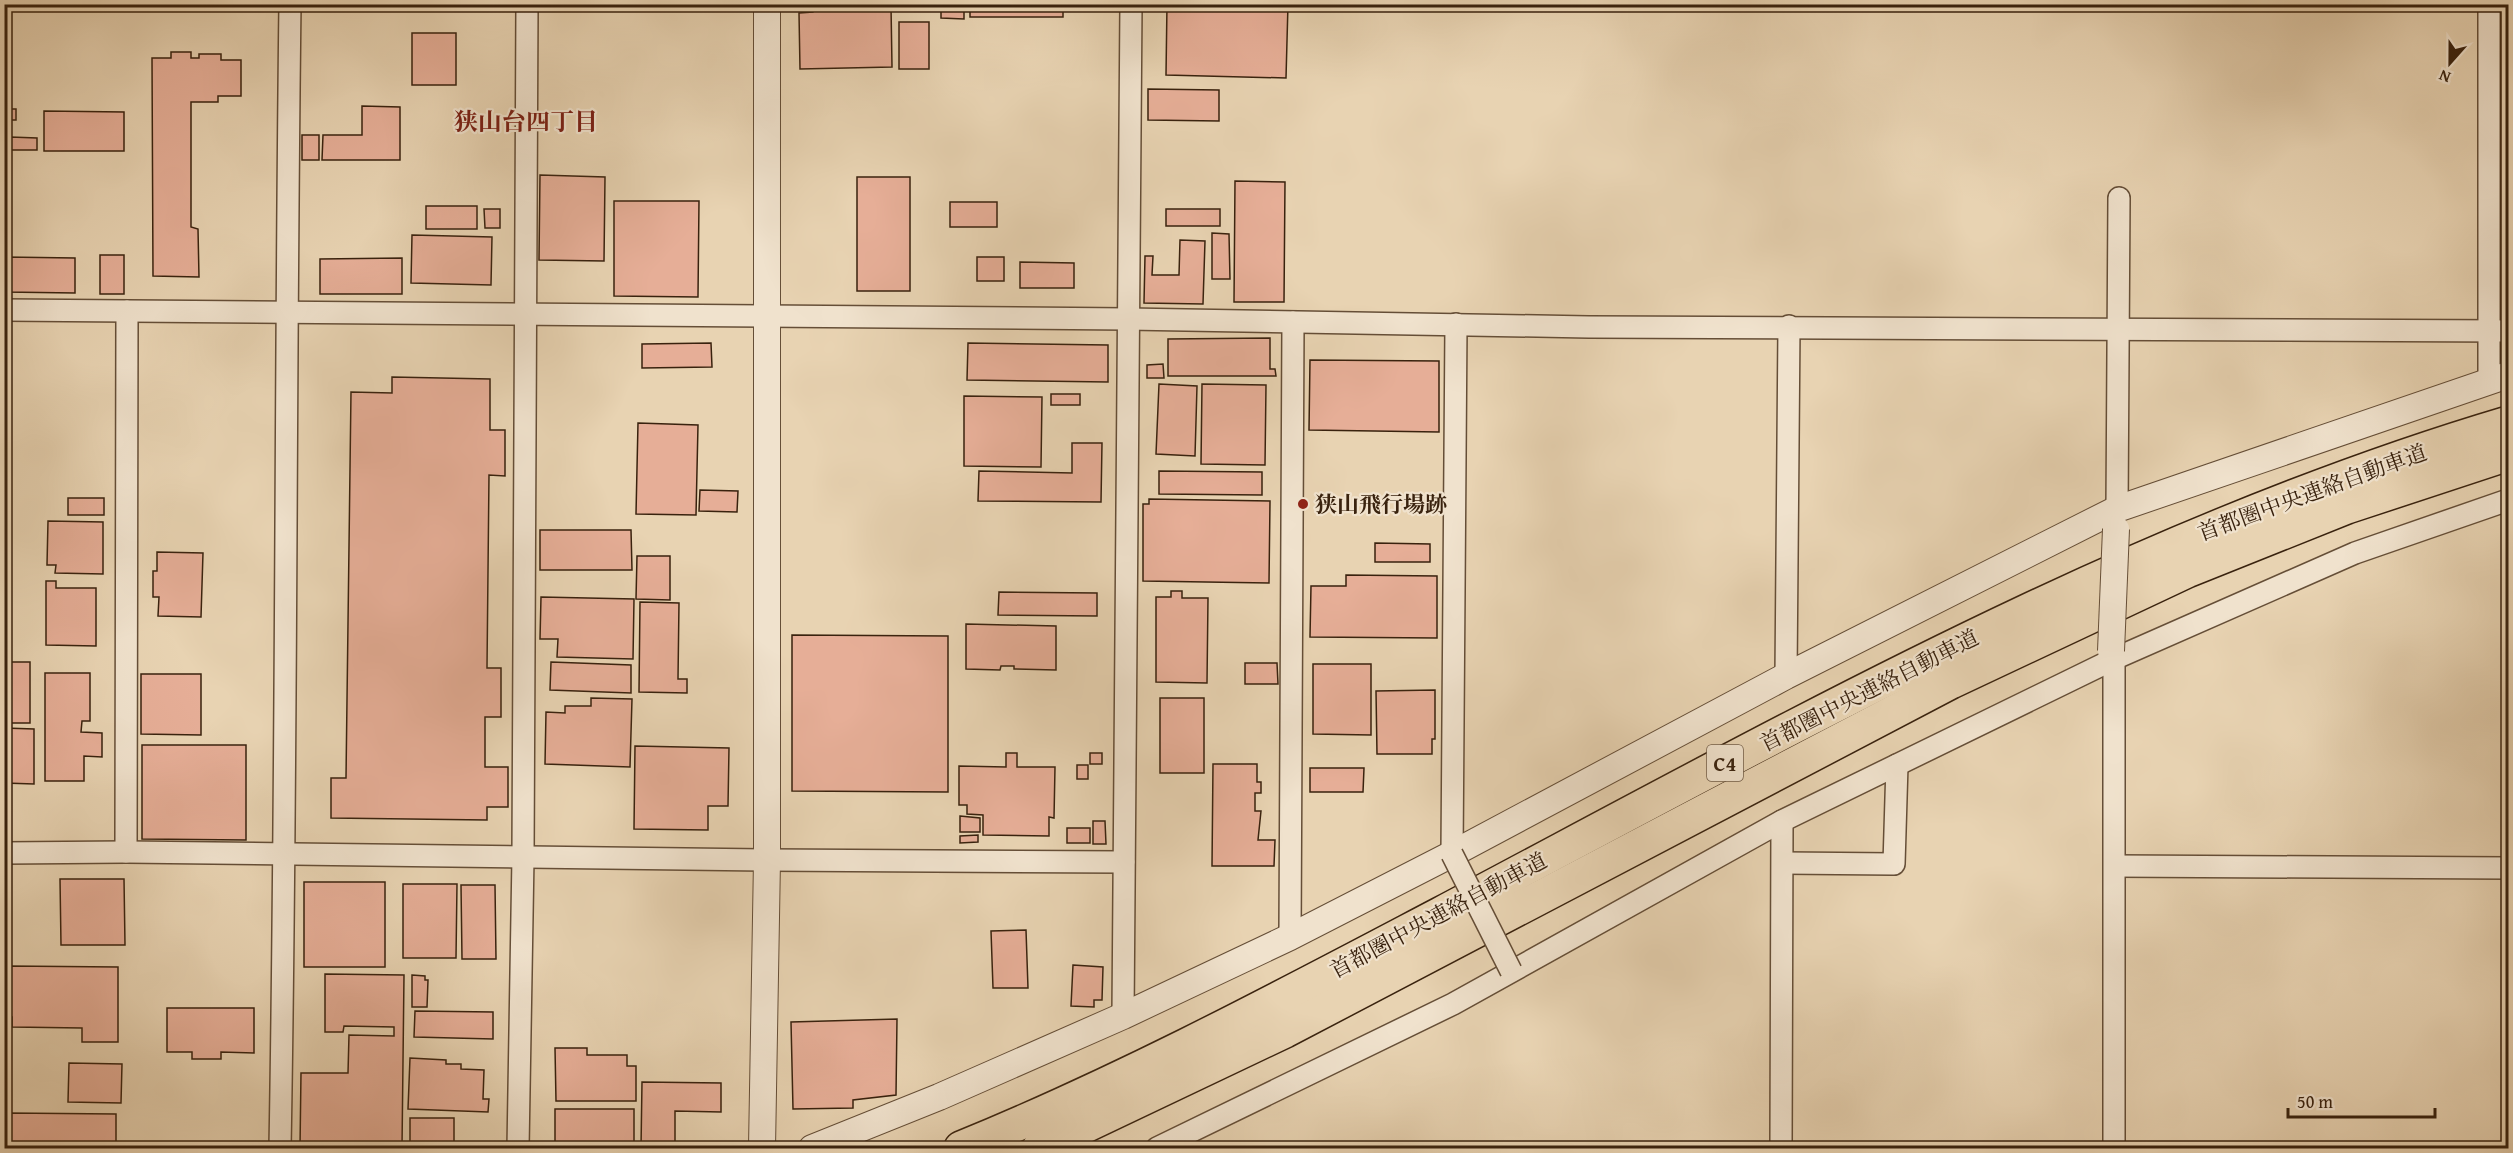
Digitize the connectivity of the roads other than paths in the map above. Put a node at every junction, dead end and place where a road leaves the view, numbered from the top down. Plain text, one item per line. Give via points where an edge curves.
1 (290, 4) edge
2 (527, 4) edge
3 (767, 4) edge
4 (1131, 4) edge
5 (2489, 4) edge
6 (2119, 198) dead end
7 (4, 310) edge
8 (127, 311) junction
9 (286, 312) junction
10 (526, 315) junction
11 (765, 316) junction
12 (1128, 319) junction
13 (1293, 322) junction
14 (1456, 324) junction
15 (1789, 326) junction
16 (2117, 328) junction
17 (2499, 331) edge
18 (2499, 377) edge
19 (2508, 423) edge
20 (2508, 454) edge
21 (2508, 500) edge
22 (2116, 520) junction
23 (2112, 655) junction
24 (1786, 676) junction
25 (1897, 765) junction
26 (1782, 821) junction
27 (126, 852) junction
28 (4, 854) edge
29 (285, 854) junction
30 (1452, 854) junction
31 (523, 857) junction
32 (767, 860) junction
33 (1124, 862) junction
34 (1783, 863) junction
35 (2115, 866) junction
36 (2508, 868) edge
37 (1290, 937) junction
38 (1511, 971) junction
39 (1123, 1016) junction
40 (280, 1149) edge
41 (518, 1149) edge
42 (762, 1149) edge
43 (812, 1149) edge
44 (961, 1149) edge
45 (1039, 1149) edge
46 (1157, 1149) edge
47 (1782, 1149) edge
48 (2114, 1149) edge

1 - 9 street
2 - 10 street
3 - 11 street
4 - 12 street
5 - 17 street
6 - 16 street
7 - 8 street
8 - 9 street
8 - 27 street
9 - 10 street
9 - 29 street
10 - 11 street
10 - 31 street
11 - 12 street
11 - 32 street
12 - 13 street
12 - 33 street
13 - 14 street
13 - 37 street
14 - 15 street
14 - 30 street
15 - 16 street
15 - 24 street
16 - 17 street
16 - 22 street
17 - 18 street
18 - 22 street
19 - 44 highway, 首都圏中央連絡自動車道 / C4 via 2338,480 2174,544 1936,654 1274,1002 1047,1113
20 - 45 highway, 首都圏中央連絡自動車道 / C4 via 2347,507 2187,571 1951,682 1285,1031
21 - 23 street via 2355,553
22 - 23 street, bridge
22 - 24 street
23 - 25 street
23 - 35 street
24 - 30 street
25 - 26 street
25 - 34 street via 1894,864
26 - 34 street
26 - 38 street
27 - 28 street
27 - 29 street
29 - 31 street
29 - 40 street
30 - 37 street
30 - 38 street, bridge
31 - 32 street
31 - 41 street
32 - 33 street
32 - 42 street
33 - 39 street
34 - 47 street
35 - 36 street
35 - 48 street
37 - 39 street
38 - 46 street via 1453,1004
39 - 43 street

